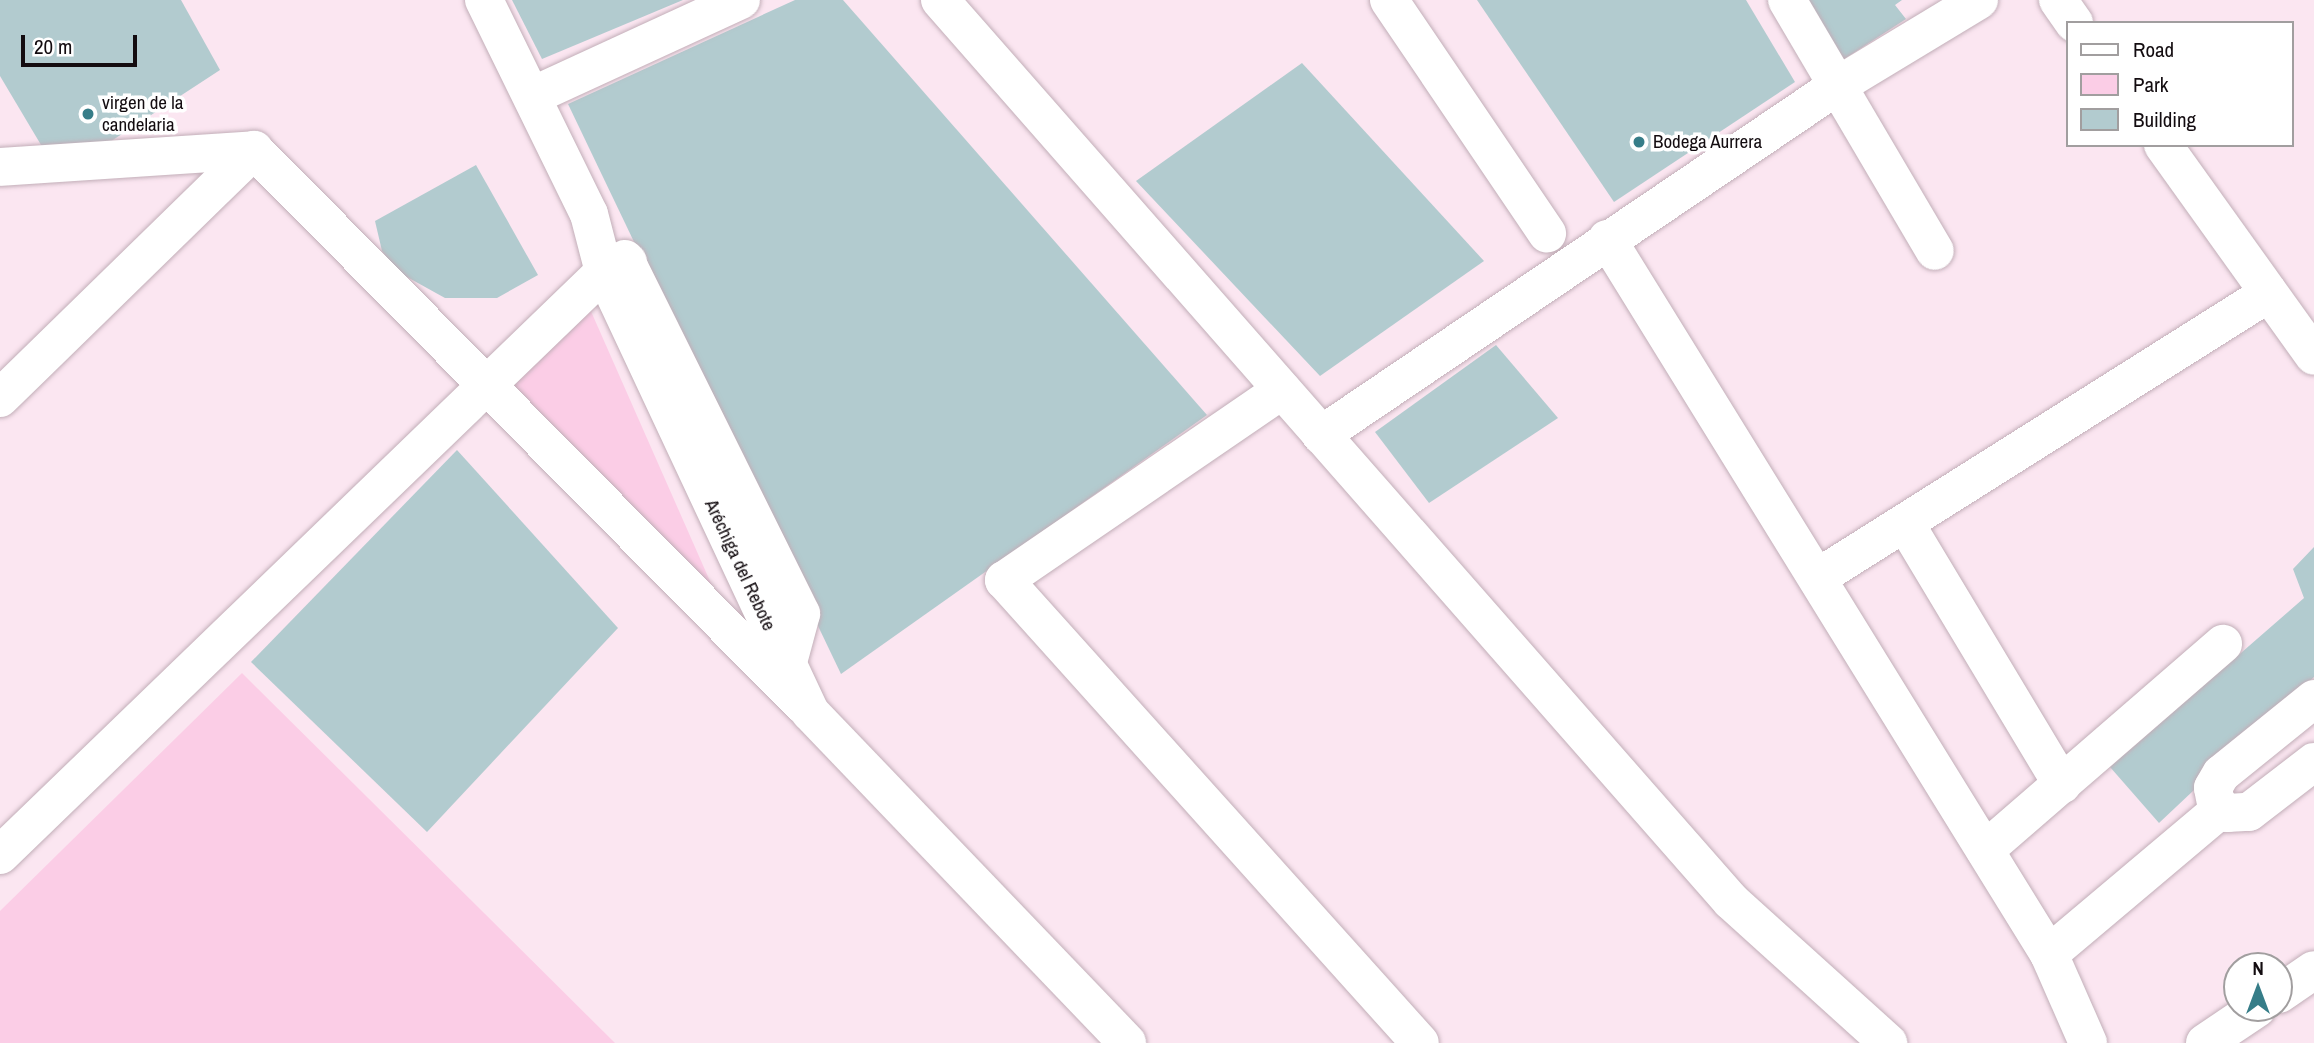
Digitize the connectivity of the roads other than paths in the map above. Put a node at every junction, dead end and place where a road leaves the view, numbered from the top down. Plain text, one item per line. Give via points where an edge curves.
1 (484, 0) edge
2 (741, 0) edge
3 (940, 0) edge
4 (1389, 0) edge
5 (1787, 0) edge
6 (1979, 0) edge
7 (2058, 0) edge
8 (2073, 21) edge
9 (1837, 86) junction
10 (532, 96) junction
11 (2164, 147) edge
12 (254, 150) junction
13 (0, 167) edge
14 (1548, 233) dead end
15 (1606, 239) junction
16 (1935, 251) dead end
17 (616, 267) junction
18 (2269, 293) junction
19 (2314, 356) edge
20 (487, 385) junction
21 (1282, 390) junction
22 (0, 398) edge
23 (1321, 435) junction
24 (1905, 523) junction
25 (1817, 578) junction
26 (2223, 644) dead end
27 (2314, 699) edge
28 (810, 712) junction
29 (2314, 762) edge
30 (2062, 784) junction
31 (2221, 809) junction
32 (1985, 850) junction
33 (0, 855) edge
34 (2049, 954) junction
35 (2314, 970) edge
36 (2293, 984) edge
37 (2237, 1022) edge
38 (1127, 1043) edge
39 (1420, 1043) edge
40 (1888, 1043) edge
41 (2088, 1043) edge
42 (2205, 1043) edge

1 - 10 street
2 - 10 street
3 - 21 street
4 - 14 street
5 - 9 street
6 - 9 street
7 - 8 street
9 - 15 street
9 - 16 street
10 - 17 street
11 - 18 street
12 - 13 street
12 - 20 street
12 - 22 street
15 - 23 street
15 - 25 street
17 - 20 street
17 - 28 street via 801,614 787,666
18 - 19 street
18 - 24 street
20 - 28 street
20 - 33 street
21 - 23 street
21 - 39 street via 1003,580
23 - 40 street via 1731,901
24 - 25 street
24 - 30 street
25 - 32 street
26 - 30 street
27 - 31 street via 2221,774 2213,795
28 - 38 street
29 - 31 street via 2249,812 2234,815
30 - 32 street
31 - 34 street
32 - 34 street
34 - 41 street
35 - 36 street
37 - 42 street

